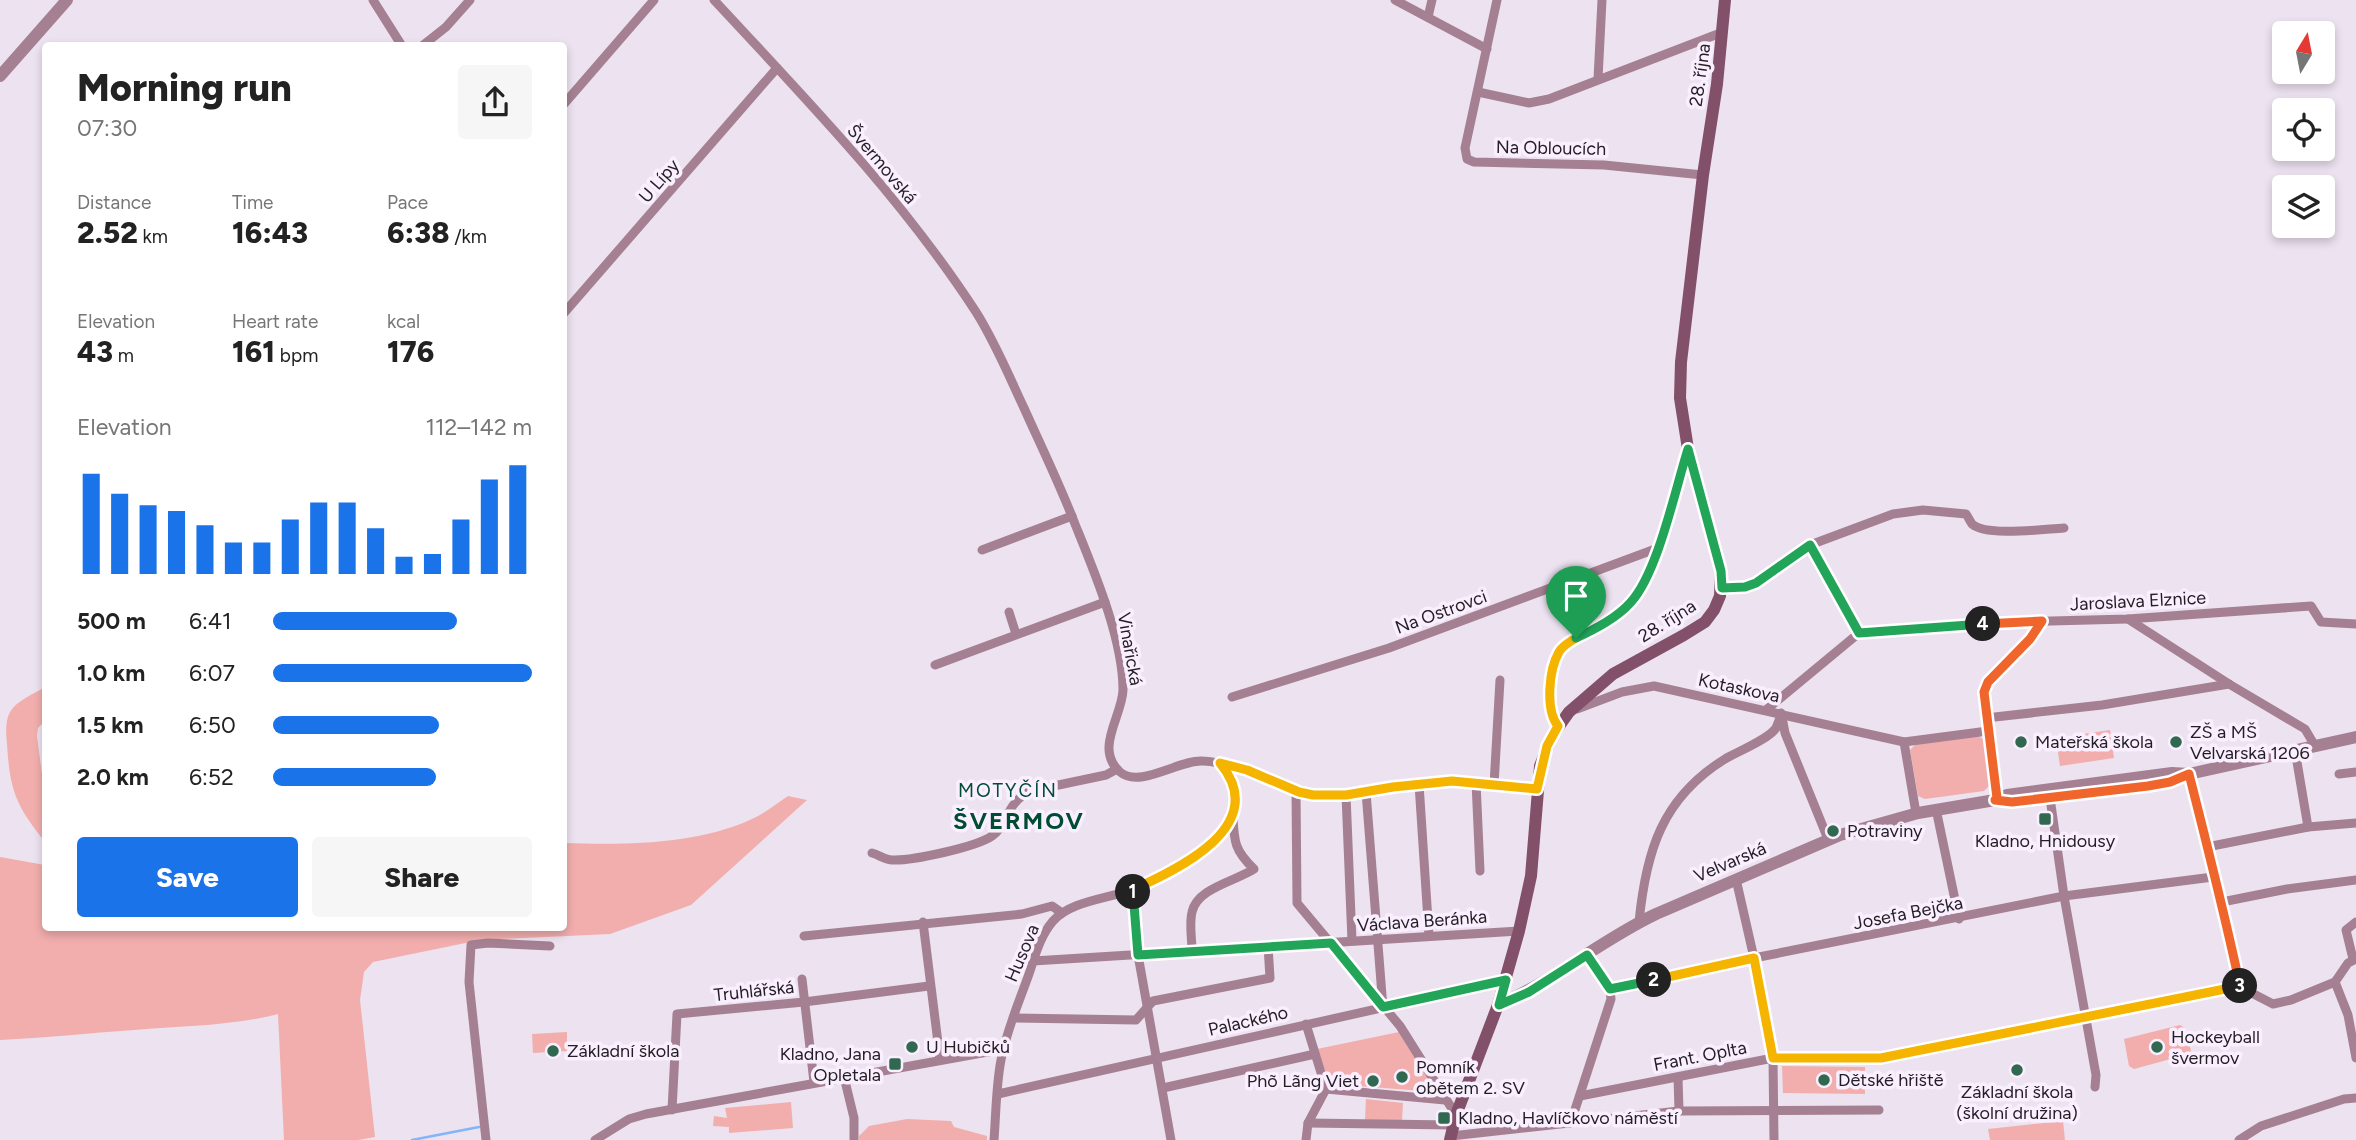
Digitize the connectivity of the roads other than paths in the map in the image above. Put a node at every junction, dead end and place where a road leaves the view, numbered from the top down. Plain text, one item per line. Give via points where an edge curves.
1 (66, 0) edge
2 (373, 0) edge
3 (470, 0) edge
4 (654, 0) edge
5 (714, 0) edge
6 (1395, 0) edge
7 (1432, 0) edge
8 (1497, 0) edge
9 (1602, 0) edge
10 (1726, 0) edge
11 (1428, 17) junction
12 (1723, 32) junction
13 (399, 42) edge
14 (427, 42) edge
15 (1487, 49) junction
16 (777, 68) junction
17 (0, 76) edge
18 (1598, 79) junction
19 (1478, 92) junction
20 (567, 101) edge
21 (1703, 174) junction
22 (567, 310) edge
23 (1003, 364) joint
24 (1688, 449) junction
25 (1072, 516) junction
26 (2064, 528) dead end
27 (1810, 545) junction
28 (1658, 548) junction
29 (982, 550) dead end
30 (1722, 588) junction
31 (1105, 602) junction
32 (1009, 612) dead end
33 (2128, 619) junction
34 (2042, 621) junction
35 (2356, 624) edge
36 (1859, 633) junction
37 (1016, 634) junction
38 (935, 664) dead end
39 (1500, 680) dead end
40 (2229, 684) junction
41 (1232, 697) dead end
42 (1766, 710) junction
43 (1569, 712) junction
44 (1781, 713) junction
45 (1986, 718) junction
46 (1558, 726) junction
47 (1988, 730) junction
48 (2356, 737) edge
49 (1905, 742) junction
50 (2315, 746) junction
51 (2295, 750) junction
52 (1220, 763) junction
53 (1118, 769) junction
54 (2356, 772) edge
55 (2189, 774) junction
56 (2339, 774) dead end
57 (1476, 782) junction
58 (1419, 784) junction
59 (1494, 785) junction
60 (1537, 789) junction
61 (1296, 791) junction
62 (1366, 792) junction
63 (2050, 794) junction
64 (1346, 795) junction
65 (1996, 799) junction
66 (1936, 809) junction
67 (1916, 813) junction
68 (1233, 816) junction
69 (2356, 823) edge
70 (2308, 827) junction
71 (1828, 839) junction
72 (2207, 846) junction
73 (872, 853) dead end
74 (1480, 870) dead end
75 (2213, 877) junction
76 (1736, 879) junction
77 (2356, 880) edge
78 (1132, 890) junction
79 (2064, 896) junction
80 (2222, 902) junction
81 (1062, 913) junction
82 (1959, 919) junction
83 (923, 922) junction
84 (1639, 922) junction
85 (2356, 922) edge
86 (1519, 931) junction
87 (804, 936) dead end
88 (1429, 936) junction
89 (1379, 940) junction
90 (1352, 942) junction
91 (1331, 943) junction
92 (551, 946) dead end
93 (1268, 946) junction
94 (1192, 951) junction
95 (1138, 955) junction
96 (1587, 955) junction
97 (1754, 958) junction
98 (2355, 959) edge
99 (1033, 961) junction
100 (802, 979) dead end
101 (1506, 980) junction
102 (2335, 982) junction
103 (929, 986) junction
104 (2240, 987) junction
105 (1610, 989) junction
106 (804, 1002) junction
107 (1499, 1005) junction
108 (1148, 1006) junction
109 (1383, 1007) junction
110 (2086, 1017) junction
111 (1014, 1018) junction
112 (1306, 1024) junction
113 (1004, 1049) junction
114 (1315, 1054) junction
115 (1157, 1058) junction
116 (1773, 1058) junction
117 (2356, 1058) edge
118 (940, 1059) junction
119 (844, 1077) junction
120 (1678, 1077) junction
121 (814, 1082) junction
122 (2095, 1087) dead end
123 (1163, 1088) junction
124 (1326, 1089) junction
125 (998, 1094) junction
126 (1580, 1096) junction
127 (2356, 1098) edge
128 (1445, 1100) junction
129 (672, 1110) junction
130 (1879, 1110) dead end
131 (1679, 1111) junction
132 (1775, 1111) junction
133 (1571, 1122) junction
134 (1308, 1123) junction
135 (1452, 1129) edge
136 (486, 1140) edge
137 (595, 1140) edge
138 (854, 1140) edge
139 (993, 1140) edge
140 (1171, 1140) edge
141 (1306, 1140) edge
142 (1774, 1140) edge
143 (2239, 1140) edge

1 - 17 street
2 - 13 street
3 - 14 street
4 - 20 street
5 - 16 street, Švermovská
6 - 11 street
7 - 11 street
8 - 15 street
9 - 18 street
10 - 12 main road, 28. října
11 - 15 street
12 - 18 street
12 - 21 main road, 28. října
15 - 19 street
16 - 22 street, U Lípy
16 - 23 street, Švermovská via 914,227 976,313
18 - 19 street via 1529,103
19 - 21 street, Na Obloucích via 1465,148 1474,162 1604,165
21 - 24 main road, 28. října via 1681,362 1680,398
23 - 25 street, Vinařická
24 - 28 street
24 - 30 main road, 28. října
25 - 29 street
25 - 31 street, Vinařická
26 - 27 street via 1986,530 1973,525 1966,514 1923,510 1894,514
27 - 30 street via 1756,583
27 - 36 street
28 - 41 street, Na Ostrovci via 1389,648
28 - 46 street via 1646,581 1630,603 1559,650 1549,697
30 - 43 main road, 28. října via 1705,622 1612,674
31 - 37 street, Vinařická
31 - 53 street, Vinařická via 1122,677 1120,711 1109,740
32 - 37 street
33 - 34 street, Jaroslava Elznice
33 - 35 street, Jaroslava Elznice via 2311,606 2321,622
33 - 40 street
34 - 36 street, Jaroslava Elznice
34 - 45 street via 1986,686
36 - 42 street
37 - 38 street, Vinařická
39 - 59 street
40 - 45 street
40 - 50 street via 2305,729
42 - 43 street, Kotaskova via 1654,686 1622,692
42 - 44 street, Kotaskova
43 - 46 main road, 28. října
44 - 49 street, Kotaskova
44 - 71 street
44 - 84 street via 1774,731 1703,774 1673,807 1645,870
45 - 47 street
46 - 60 main road, 28. října via 1547,746
47 - 49 street
47 - 65 street
48 - 50 street, Velvarská
49 - 67 street
50 - 51 street, Velvarská
51 - 55 street, Velvarská
51 - 70 street
52 - 53 street via 1189,762 1131,777
52 - 61 street
52 - 68 street via 1235,787
53 - 73 street via 1020,796 994,835 974,843 890,861
54 - 56 street
55 - 63 street, Velvarská via 2170,782
55 - 72 street
57 - 58 street
57 - 59 street
57 - 74 street
58 - 62 street
58 - 88 street
59 - 60 street
60 - 86 main road, 28. října via 1531,876
61 - 64 street
61 - 91 street via 1297,903
62 - 64 street
62 - 89 street
63 - 65 street, Velvarská via 2008,803
63 - 79 street
64 - 90 street
65 - 66 street, Velvarská
66 - 67 street, Velvarská
66 - 82 street
67 - 71 street, Velvarská
68 - 78 street, Husova via 1209,847
68 - 94 street via 1237,851 1254,869 1208,892 1195,904
69 - 70 street
70 - 72 street
71 - 76 street, Velvarská
72 - 75 street
75 - 79 street, Josefa Bejčka
75 - 80 street
76 - 84 street, Velvarská
76 - 97 street
77 - 80 street
78 - 81 street, Husova
78 - 95 street
79 - 82 street, Josefa Bejčka
79 - 110 street
80 - 104 street
81 - 83 street via 1052,906 1022,914
81 - 99 street, Husova via 1045,933
82 - 97 street, Josefa Bejčka
83 - 87 street
83 - 103 street
84 - 96 street, Velvarská
85 - 98 street via 2346,930
86 - 88 street, Václava Beránka
86 - 101 main road, 28. října
88 - 89 street, Václava Beránka
89 - 90 street, Václava Beránka
89 - 109 street
90 - 91 street, Václava Beránka
91 - 93 street, Václava Beránka
91 - 109 street
92 - 136 street via 471,945 469,982
93 - 94 street, Václava Beránka
93 - 108 street via 1270,978 1153,1001
94 - 95 street, Václava Beránka
95 - 99 street, Václava Beránka
95 - 108 street
96 - 105 street
96 - 107 street, Velvarská via 1529,992
97 - 105 street, Josefa Bejčka
97 - 116 street
98 - 102 street
99 - 111 street, Husova
100 - 106 street
101 - 107 main road, 28. října
101 - 109 street, Palackého
102 - 104 street via 2273,1004
102 - 117 street via 2348,1015
103 - 106 street, Truhlářská
103 - 118 street
104 - 110 street, Frant. Oplta
105 - 126 street via 1611,999
106 - 121 street
106 - 129 street, Truhlářská via 677,1014
107 - 135 main road, 28. října
108 - 111 street via 1136,1020
108 - 115 street
109 - 112 street, Palackého
109 - 128 street via 1419,1054
110 - 116 street, Frant. Oplta via 1881,1058
110 - 122 street
111 - 113 street, Husova
112 - 114 street
112 - 115 street, Palackého
113 - 118 street
113 - 125 street, Husova
114 - 123 street
114 - 124 street
115 - 123 street
115 - 125 street, Palackého
116 - 120 street, Frant. Oplta
116 - 132 street
118 - 119 street
119 - 121 street
119 - 138 street
120 - 126 street, Frant. Oplta
120 - 131 street
121 - 129 street
123 - 140 street
124 - 128 street
124 - 134 street
125 - 139 street, Husova
126 - 133 street
127 - 143 street via 2261,1126
128 - 135 street
129 - 137 street via 629,1119
130 - 132 street
131 - 132 street
131 - 133 street
132 - 142 street
133 - 135 street
134 - 135 street
134 - 141 street

